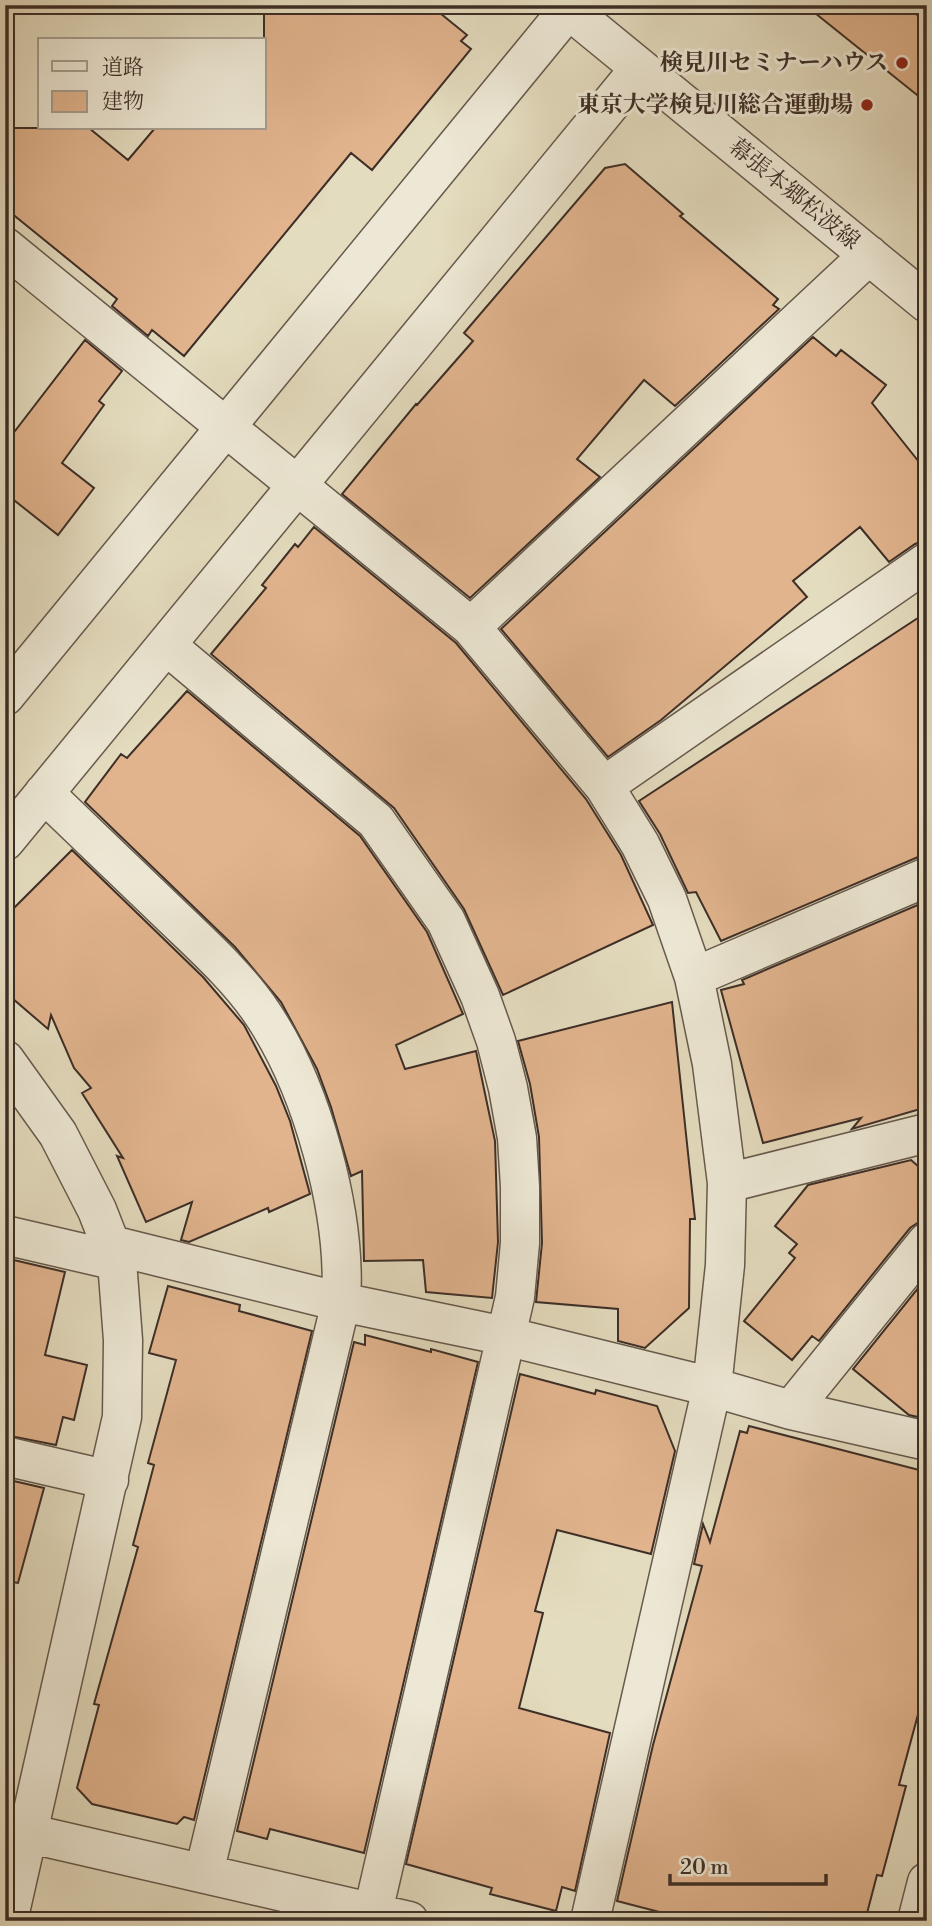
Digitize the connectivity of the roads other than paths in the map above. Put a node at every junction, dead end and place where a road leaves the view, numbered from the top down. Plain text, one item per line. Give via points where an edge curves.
1 (566, 7) edge
2 (640, 68) junction
3 (5, 247) edge
4 (869, 255) junction
5 (927, 303) edge
6 (226, 427) junction
7 (298, 486) junction
8 (927, 562) edge
9 (471, 627) junction
10 (166, 645) junction
11 (5, 696) edge
12 (604, 786) junction
13 (44, 793) junction
14 (5, 841) edge
15 (927, 877) edge
16 (694, 978) junction
17 (5, 1060) edge
18 (927, 1133) edge
19 (727, 1183) junction
20 (5, 1235) edge
21 (927, 1242) edge
22 (114, 1253) junction
23 (341, 1301) junction
24 (505, 1336) junction
25 (712, 1387) junction
26 (791, 1410) junction
27 (927, 1441) edge
28 (5, 1456) edge
29 (109, 1480) junction
30 (17, 1830) edge
31 (204, 1873) junction
32 (927, 1882) edge
33 (307, 1909) edge
34 (391, 1917) edge
35 (8, 1921) edge
36 (590, 1921) edge
37 (917, 1921) edge

1 - 2 street, 幕張本郷松波線
1 - 6 street
2 - 4 street, 幕張本郷松波線
2 - 7 street
3 - 6 street
4 - 5 street, 幕張本郷松波線
4 - 9 street
6 - 7 street
6 - 11 street
7 - 9 street
7 - 10 street
8 - 12 street
9 - 12 street
10 - 13 street
10 - 24 street via 376,821 446,921 496,1041 517,1138 520,1243 515,1297
12 - 16 street via 667,899
13 - 14 street
13 - 23 street via 197,940 262,1012 307,1105 323,1159 339,1228
15 - 16 street
16 - 19 street via 712,1064
17 - 22 street via 58,1134
18 - 19 street
19 - 25 street via 725,1265
20 - 22 street
21 - 26 street
22 - 23 street
22 - 29 street via 123,1340 122,1417
23 - 24 street
23 - 31 street
24 - 25 street
24 - 34 street
25 - 26 street
25 - 36 street
26 - 27 street
28 - 29 street
29 - 30 street
30 - 31 street
30 - 35 street
31 - 33 street
32 - 37 street
33 - 34 street

